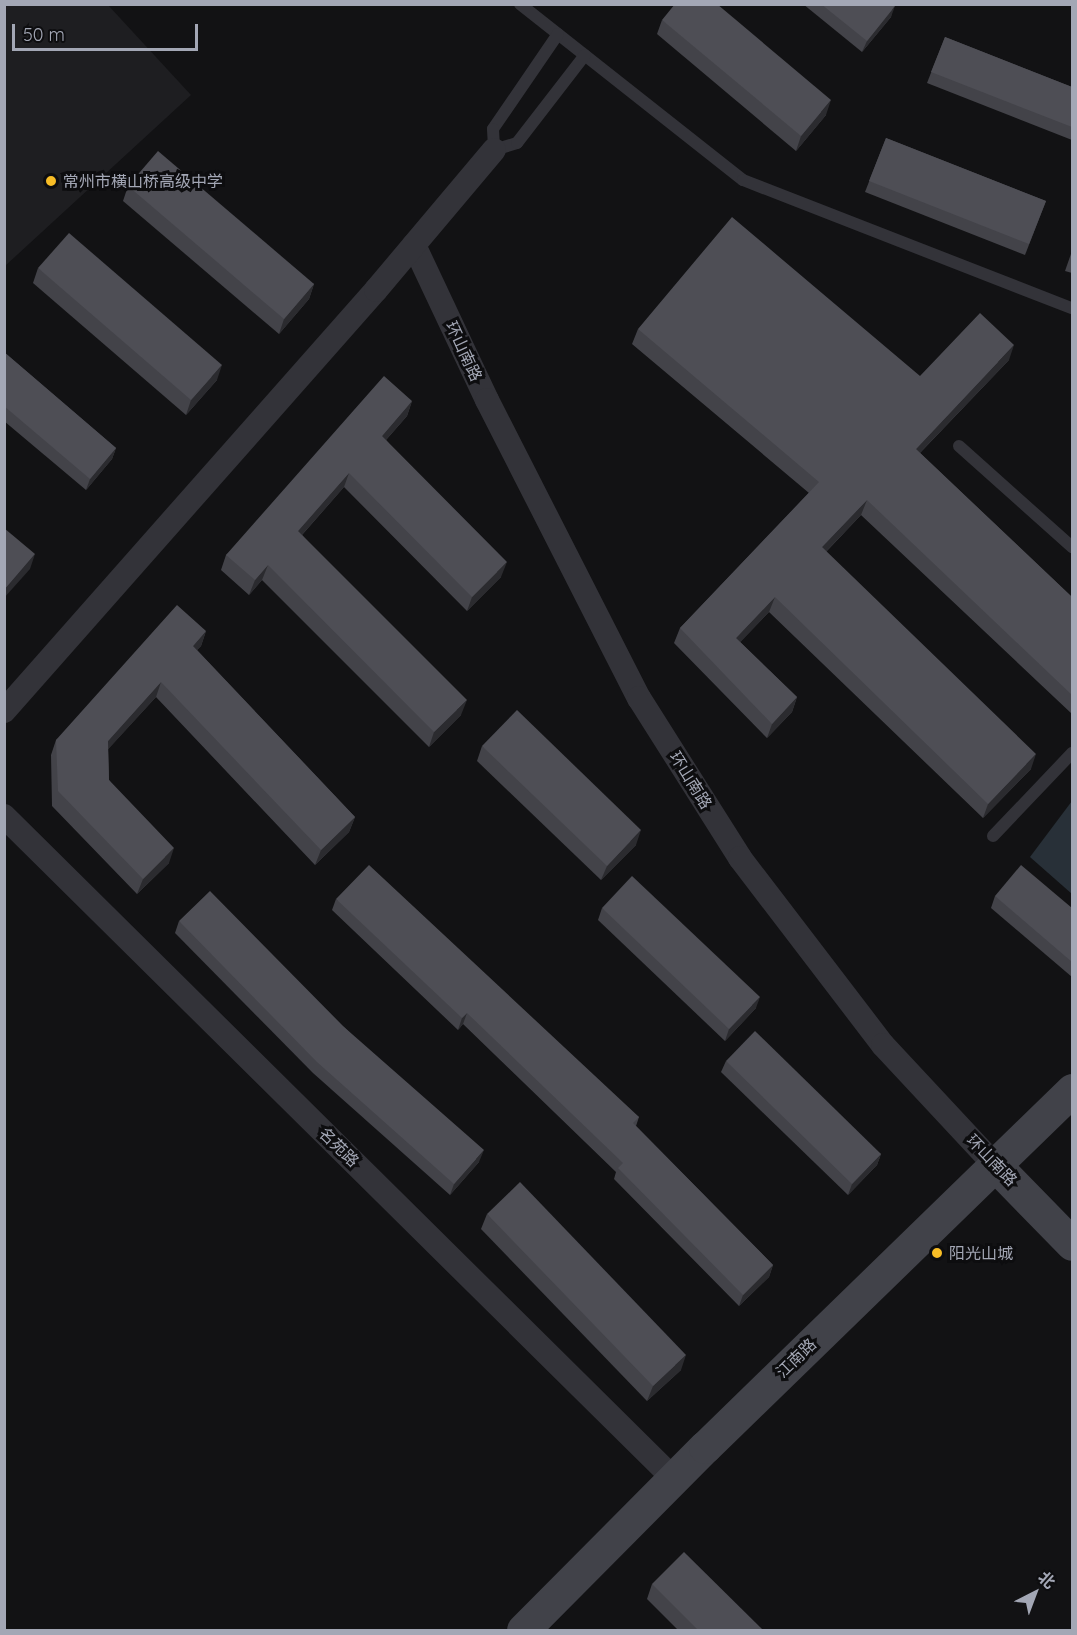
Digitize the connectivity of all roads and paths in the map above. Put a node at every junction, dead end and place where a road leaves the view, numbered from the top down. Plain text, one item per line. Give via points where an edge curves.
1 (520, 4) edge
2 (558, 34) junction
3 (585, 55) junction
4 (494, 150) junction
5 (414, 245) junction
6 (1072, 308) edge
7 (959, 446) dead end
8 (1072, 547) edge
9 (4, 711) edge
10 (1072, 753) edge
11 (4, 816) edge
12 (993, 836) dead end
13 (1072, 1090) edge
14 (995, 1165) junction
15 (1072, 1244) edge
16 (674, 1479) junction
17 (524, 1630) edge

1 - 2 lane
2 - 3 lane
2 - 4 lane via 493,129
3 - 4 lane via 517,143
3 - 6 lane via 743,180
4 - 5 street
5 - 9 street
5 - 14 street, 环山南路 via 487,400 639,698 740,858 883,1045
7 - 8 lane
10 - 12 lane
11 - 16 street, 名苑路
13 - 14 main road, 江南路
14 - 15 main road, 环山南路
14 - 16 main road, 江南路
16 - 17 main road, 江南路

